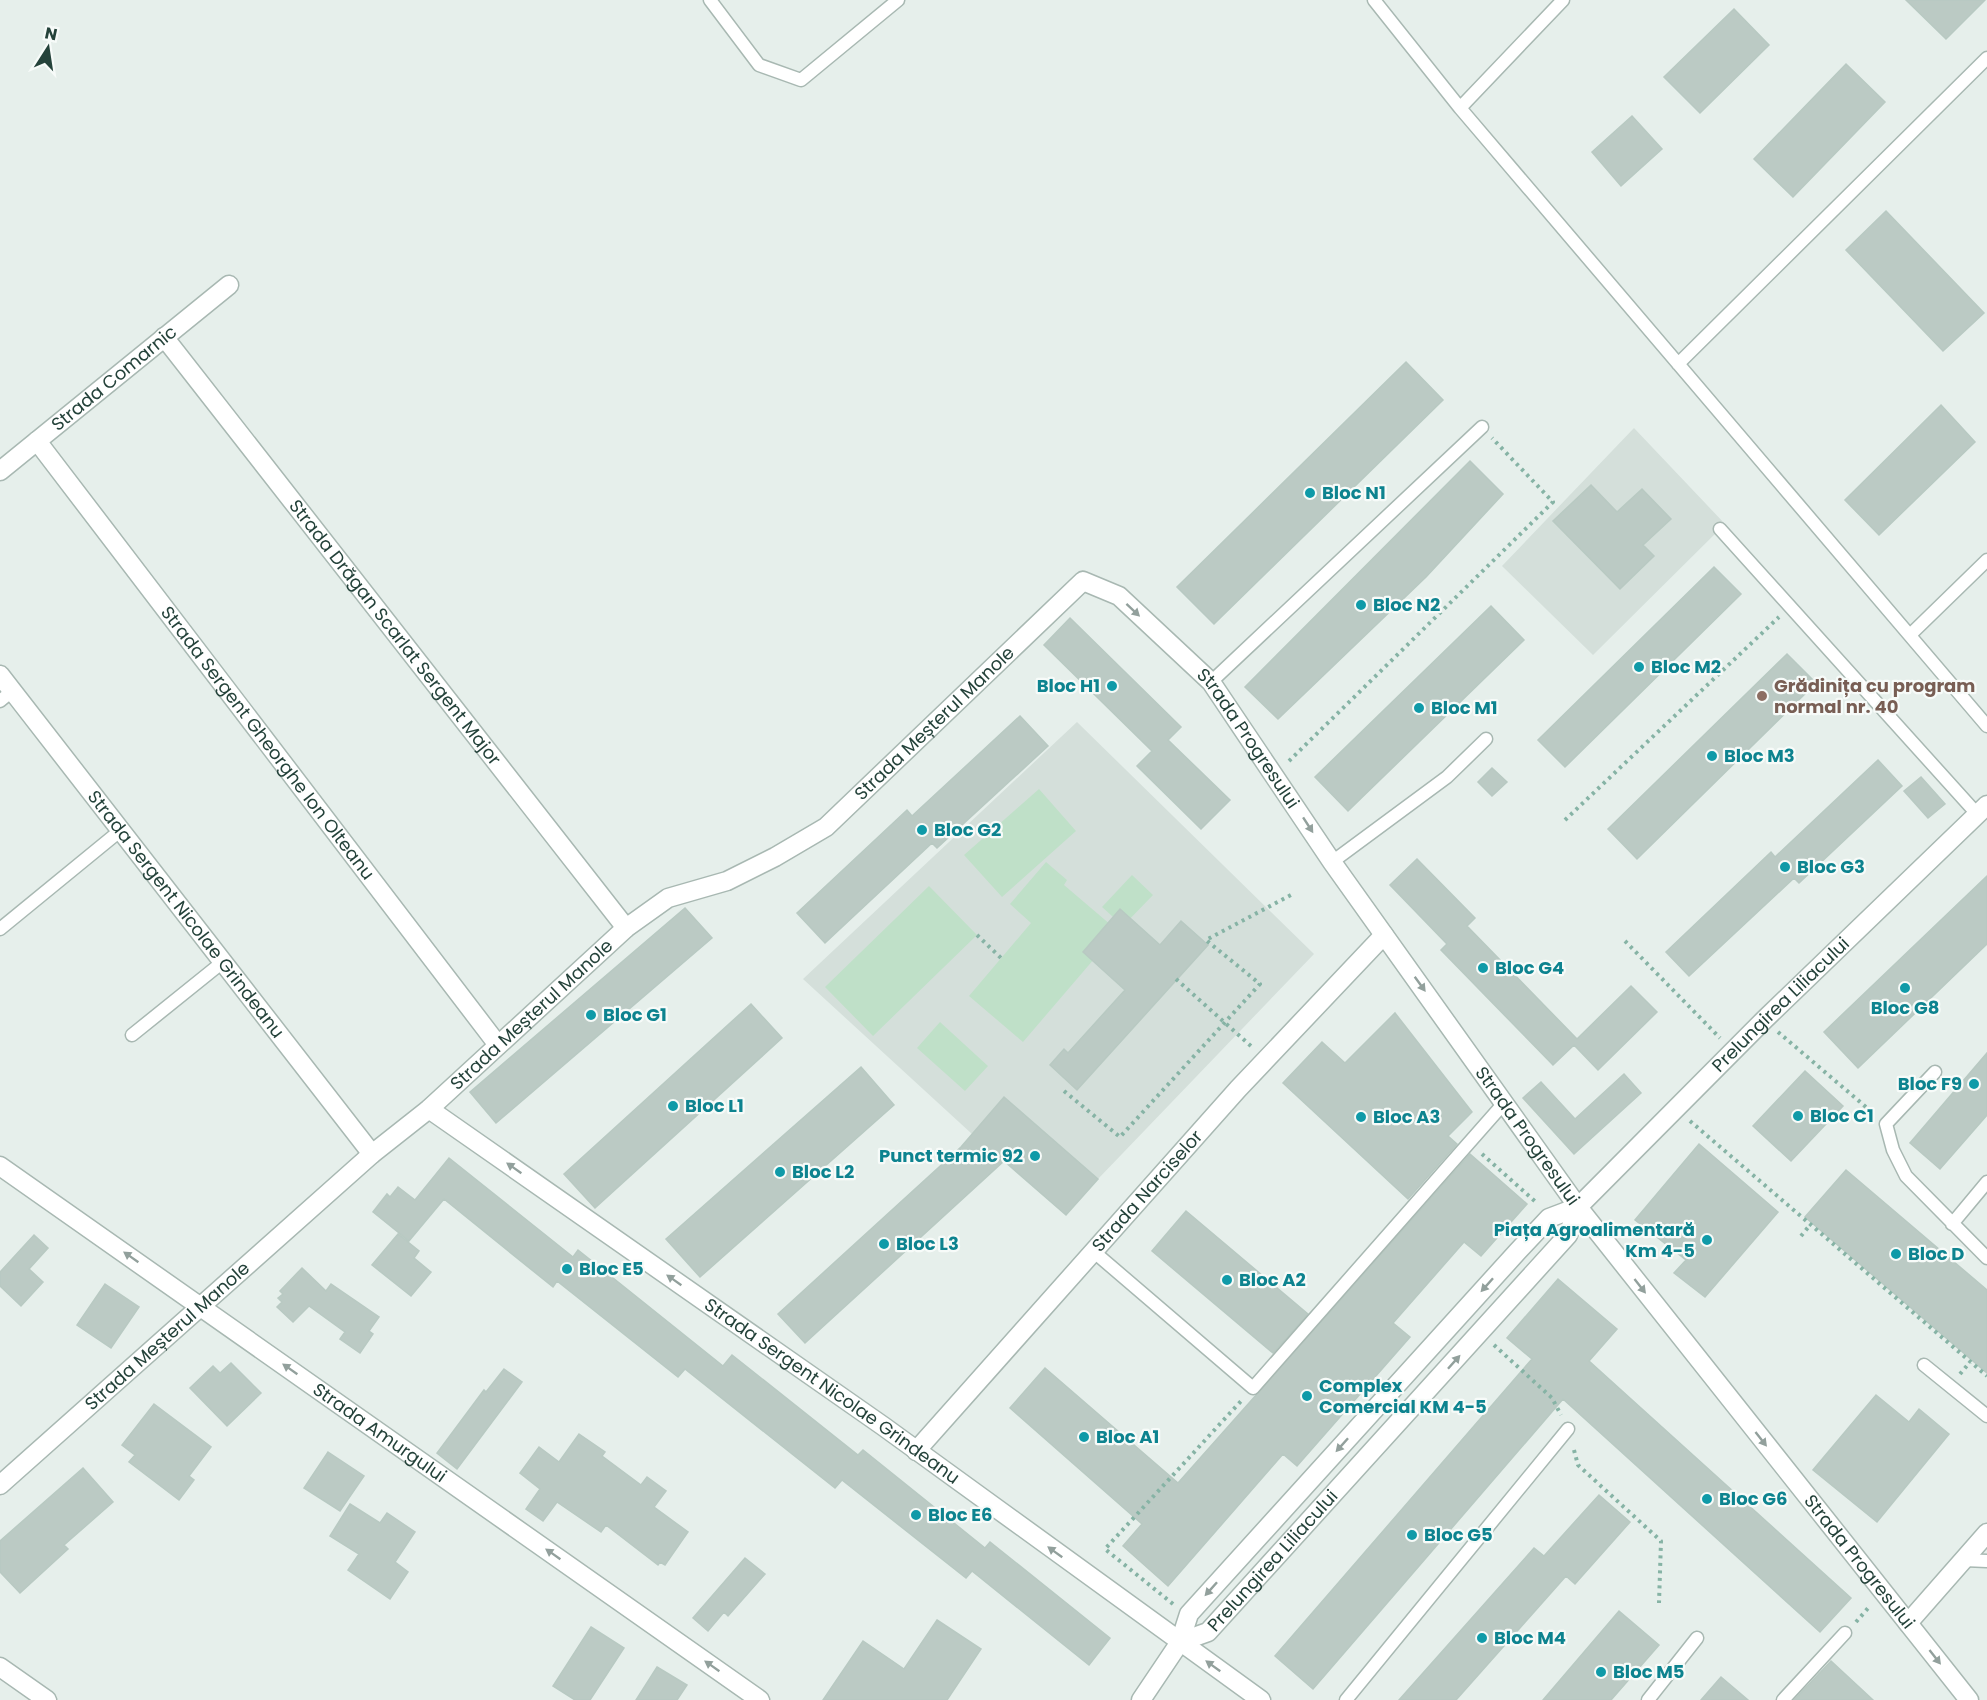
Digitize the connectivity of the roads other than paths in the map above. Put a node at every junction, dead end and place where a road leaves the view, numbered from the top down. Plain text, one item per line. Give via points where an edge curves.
1 (710, 0) edge
2 (898, 0) edge
3 (1374, 0) edge
4 (1563, 0) edge
5 (1987, 58) edge
6 (1460, 108) junction
7 (229, 285) dead end
8 (164, 337) junction
9 (1678, 364) junction
10 (1482, 426) road end
11 (37, 441) junction
12 (0, 471) edge
13 (1720, 529) dead end
14 (1987, 560) edge
15 (1083, 581) joint
16 (1910, 635) junction
17 (0, 675) edge
18 (1211, 682) junction
19 (6, 696) edge
20 (1987, 726) edge
21 (1486, 739) dead end
22 (1982, 810) edge
23 (121, 830) junction
24 (1332, 862) junction
25 (626, 928) junction
26 (0, 929) edge
27 (1384, 935) junction
28 (224, 961) junction
29 (132, 1035) dead end
30 (498, 1045) junction
31 (1935, 1072) dead end
32 (1505, 1102) junction
33 (429, 1109) junction
34 (372, 1154) junction
35 (0, 1166) edge
36 (1987, 1182) edge
37 (1578, 1207) junction
38 (1952, 1224) junction
39 (1093, 1251) junction
40 (1987, 1258) edge
41 (201, 1305) junction
42 (1924, 1365) dead end
43 (1987, 1416) edge
44 (1568, 1429) road end
45 (916, 1451) junction
46 (0, 1485) edge
47 (1987, 1533) edge
48 (1964, 1560) junction
49 (1987, 1561) edge
50 (1908, 1623) junction
51 (1845, 1634) road end
52 (1697, 1638) dead end
53 (1180, 1642) junction
54 (0, 1667) edge
55 (47, 1700) edge
56 (760, 1700) edge
57 (1141, 1700) edge
58 (1261, 1700) edge
59 (1346, 1700) edge
60 (1648, 1700) edge
61 (1783, 1700) edge
62 (1969, 1700) edge

1 - 2 lane via 759,65 801,80
3 - 6 lane
4 - 6 lane
5 - 9 lane
6 - 9 lane
7 - 8 street, Strada Comarnic
8 - 11 street, Strada Comarnic
8 - 25 street, Strada Drăgan Scarlat Sergent Major
9 - 16 lane
10 - 18 lane
11 - 12 street, Strada Comarnic
11 - 30 street, Strada Sergent Gheorghe Ion Olteanu
13 - 22 lane
14 - 16 lane
15 -> 18 street, Strada Progresului via 1119,596
15 - 25 street, Strada Meșterul Manole via 826,827 727,880 669,898
16 - 20 lane
17 - 19 street, Strada Sergent Nicolae Grindeanu
18 -> 24 street, Strada Progresului
19 - 23 street, Strada Sergent Nicolae Grindeanu
21 - 24 lane via 1447,777
22 - 37 street, Prelungirea Liliacului via 1764,1020
23 - 26 lane
23 - 28 street, Strada Sergent Nicolae Grindeanu
24 - 27 street, Strada Progresului
25 - 30 street, Strada Meșterul Manole
27 -> 32 street, Strada Progresului
27 - 39 street, Strada Narciselor
28 - 29 lane
28 - 34 street, Strada Sergent Nicolae Grindeanu
30 - 33 street, Strada Meșterul Manole
31 - 38 lane via 1886,1124 1905,1176
32 - 37 street, Strada Progresului
32 - 39 lane via 1253,1388
33 - 34 street, Strada Meșterul Manole
45 -> 33 street, Strada Sergent Nicolae Grindeanu
34 - 41 street, Strada Meșterul Manole
41 -> 35 street, Strada Amurgului
36 - 38 lane
37 -> 50 street, Strada Progresului
53 -> 37 street, Prelungirea Liliacului via 1208,1632 1568,1234
37 -> 53 street, Prelungirea Liliacului via 1549,1218 1518,1251 1190,1614
38 - 40 lane
39 - 45 street, Strada Narciselor
41 - 46 street, Strada Meșterul Manole
56 -> 41 street, Strada Amurgului
42 - 43 lane
44 - 59 lane
53 -> 45 street, Strada Sergent Nicolae Grindeanu
47 - 48 street
48 - 49 lane
48 - 50 street
50 -> 62 street, Strada Progresului
51 - 61 lane
52 - 60 lane
53 - 57 street
58 -> 53 street, Strada Sergent Nicolae Grindeanu
54 - 55 street

